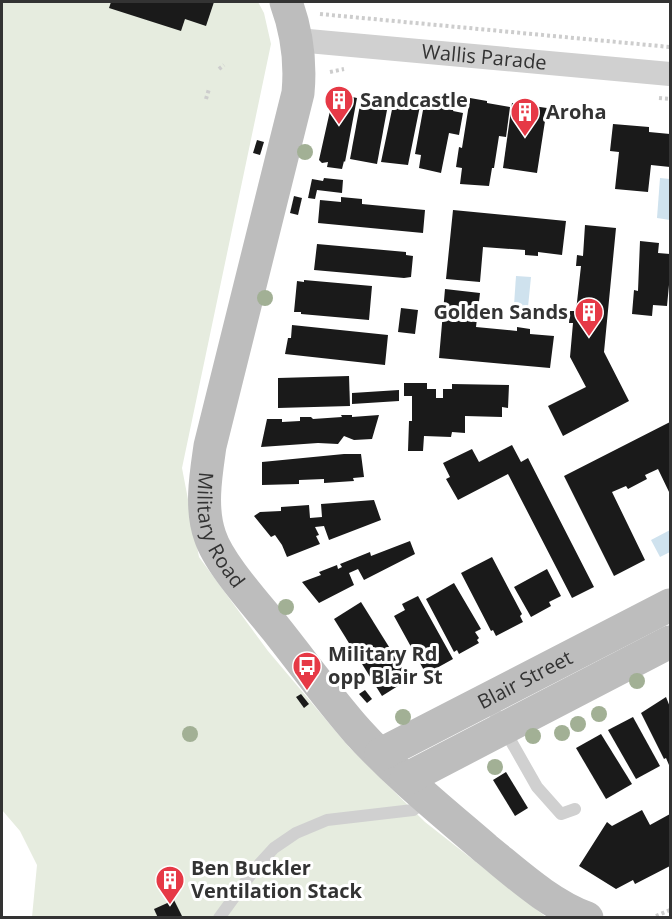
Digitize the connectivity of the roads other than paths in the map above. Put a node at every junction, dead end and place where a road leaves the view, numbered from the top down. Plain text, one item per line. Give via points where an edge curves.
1 (286, 2) edge
2 (297, 40) junction
3 (670, 74) edge
4 (670, 605) edge
5 (670, 642) edge
6 (487, 699) junction
7 (503, 728) junction
8 (381, 754) junction
9 (417, 789) junction
10 (574, 809) dead end
11 (219, 918) edge
12 (587, 918) edge

1 - 2 street, Military Road
2 - 3 street, Wallis Parade
2 - 8 street, Military Road via 298,93 210,446 206,525 217,551 242,586 358,732
4 - 6 street, Blair Street
5 - 7 street, Blair Street
6 - 7 lane
6 - 8 street, Blair Street
7 - 9 street, Blair Street
7 - 10 lane via 537,787 561,814
8 - 9 street, Military Road
9 - 11 lane via 413,810 327,820 296,833 274,848 254,870
9 - 12 street, Military Road via 548,898

